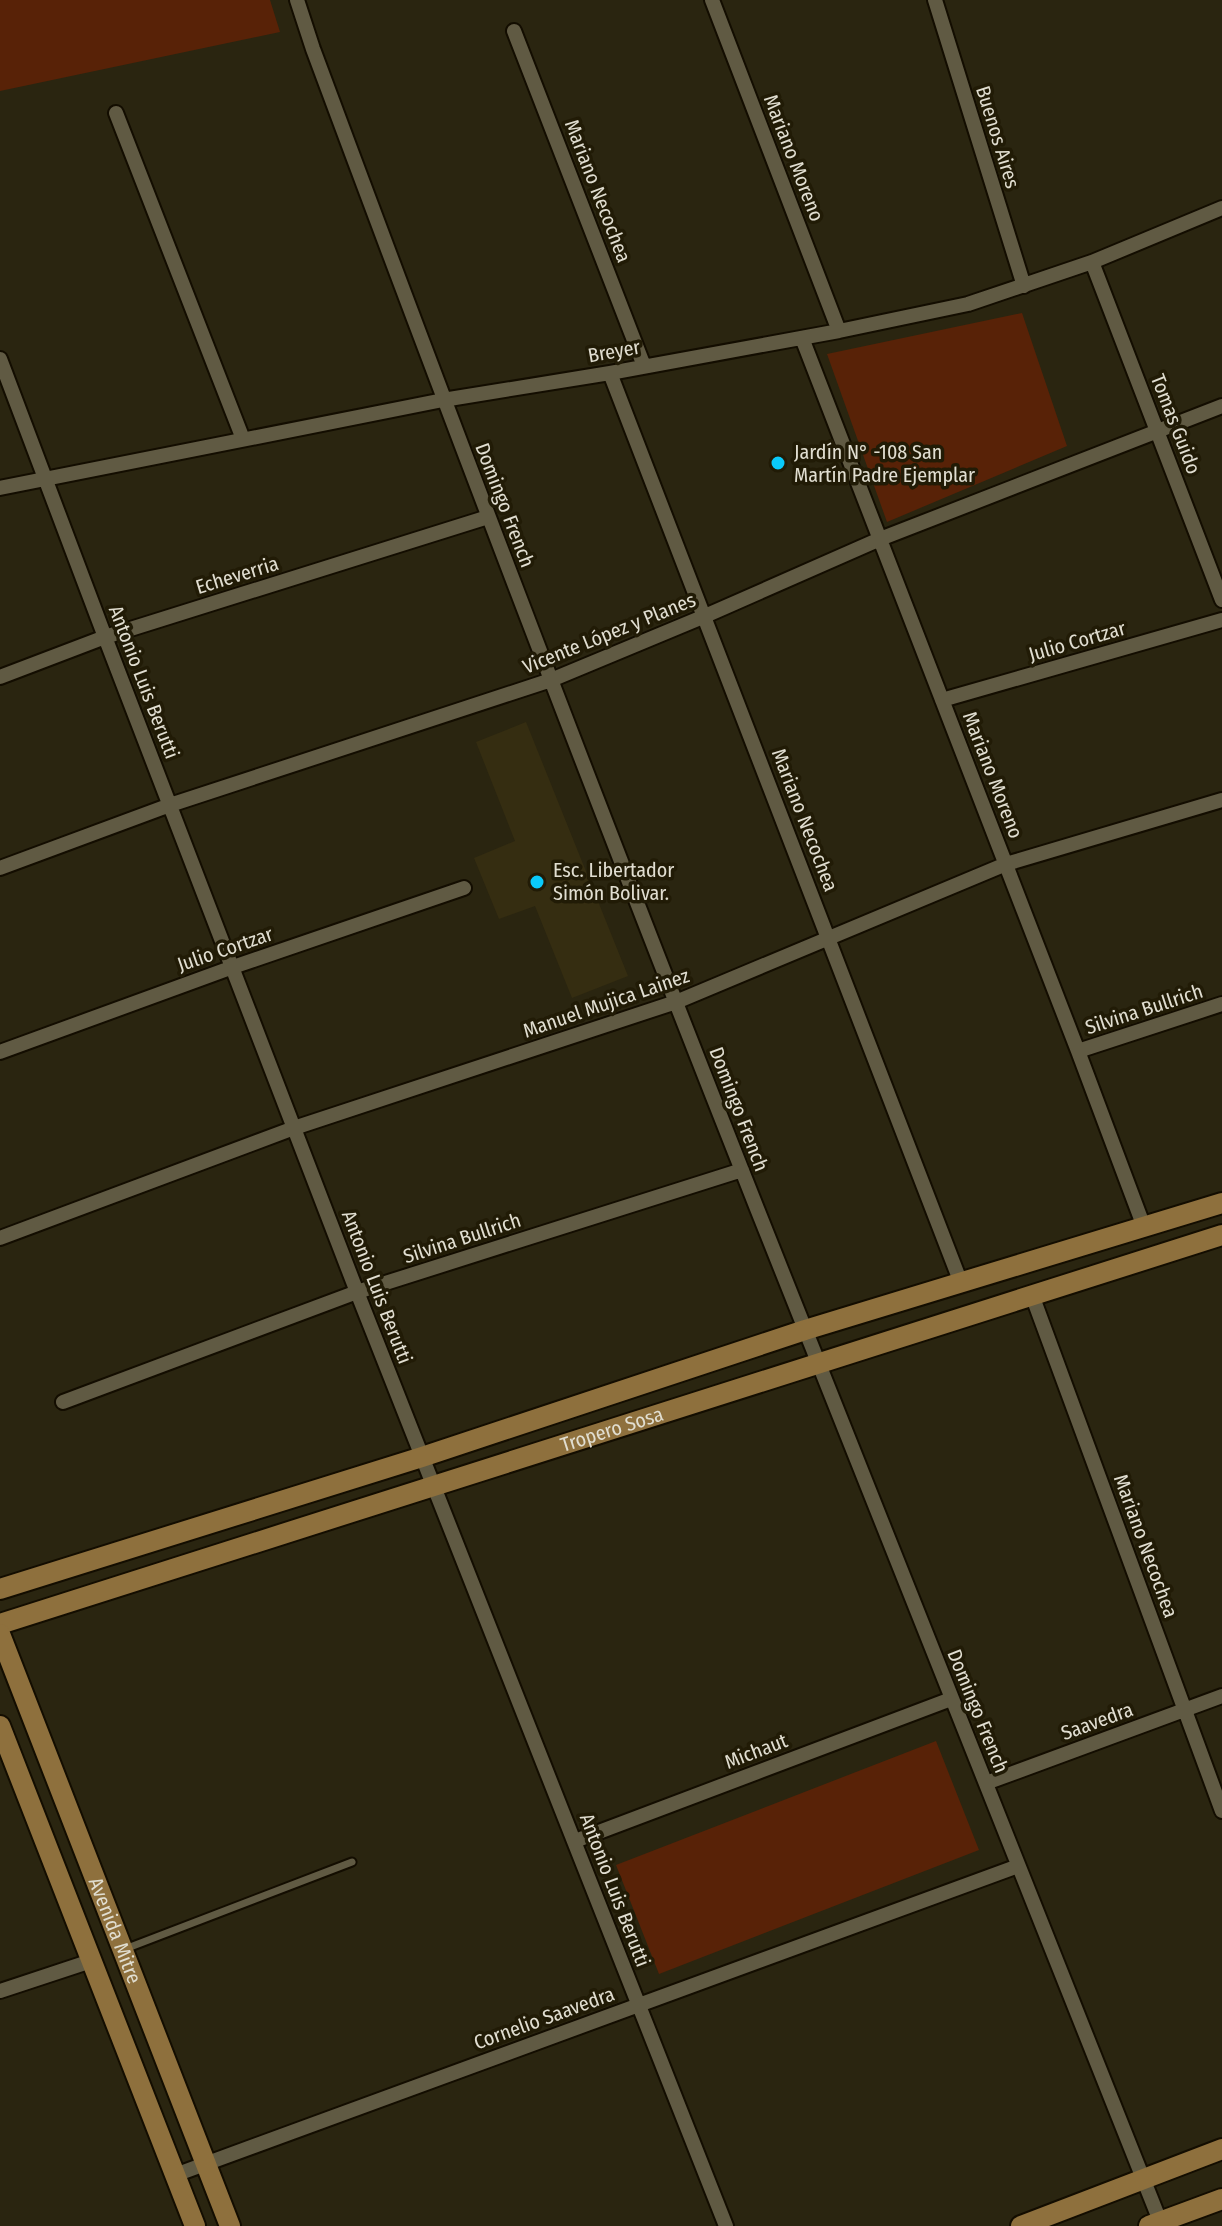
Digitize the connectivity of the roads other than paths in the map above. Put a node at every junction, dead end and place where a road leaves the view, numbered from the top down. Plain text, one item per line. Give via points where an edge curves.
1 (297, 0) edge
2 (712, 0) edge
3 (935, 0) edge
4 (514, 31) dead end
5 (116, 113) dead end
6 (1222, 208) edge
7 (1092, 262) junction
8 (1024, 286) junction
9 (839, 331) junction
10 (802, 338) junction
11 (0, 359) edge
12 (644, 366) junction
13 (610, 373) junction
14 (443, 400) junction
15 (1222, 406) edge
16 (1157, 431) junction
17 (243, 439) junction
18 (45, 480) junction
19 (0, 488) edge
20 (488, 517) junction
21 (880, 539) junction
22 (1222, 600) edge
23 (705, 616) junction
24 (1222, 620) edge
25 (105, 637) junction
26 (0, 677) edge
27 (551, 680) junction
28 (942, 700) junction
29 (1222, 800) edge
30 (170, 805) junction
31 (1006, 864) junction
32 (0, 868) edge
33 (464, 888) dead end
34 (829, 938) junction
35 (233, 967) junction
36 (676, 1002) junction
37 (1222, 1004) edge
38 (1078, 1051) junction
39 (0, 1052) edge
40 (294, 1128) junction
41 (742, 1170) junction
42 (1220, 1208) edge
43 (1144, 1227) junction
44 (1222, 1235) edge
45 (0, 1238) edge
46 (961, 1283) junction
47 (357, 1292) junction
48 (1032, 1295) junction
49 (805, 1330) junction
50 (819, 1365) junction
51 (63, 1402) dead end
52 (422, 1457) junction
53 (434, 1487) junction
54 (0, 1589) edge
55 (0, 1624) edge
56 (0, 1634) edge
57 (1222, 1696) edge
58 (951, 1699) junction
59 (1184, 1710) junction
60 (0, 1726) edge
61 (986, 1783) junction
62 (1222, 1811) edge
63 (575, 1841) junction
64 (352, 1862) dead end
65 (1018, 1866) junction
66 (123, 1950) junction
67 (91, 1961) junction
68 (0, 1991) edge
69 (638, 2005) junction
70 (1222, 2149) edge
71 (205, 2164) junction
72 (175, 2175) junction
73 (1144, 2180) junction
74 (1222, 2199) edge
75 (1157, 2225) edge
76 (195, 2226) edge
77 (230, 2226) edge
78 (726, 2226) edge
79 (1021, 2226) edge

1 - 14 street, Domingo French
2 - 9 street, Mariano Moreno
3 - 8 street, Buenos Aires
4 - 12 street, Mariano Necochea
5 - 17 street
6 - 7 street, Breyer
7 - 8 street, Breyer
7 - 16 street, Tomas Guido
8 - 9 street, Breyer via 968,304
9 - 10 street, Breyer
10 - 12 street, Breyer
10 - 21 street, Mariano Moreno
11 - 18 street, Antonio Luis Berutti
12 - 13 street, Breyer
13 - 14 street, Breyer
13 - 23 street, Mariano Necochea
14 - 17 street, Breyer
14 - 20 street, Domingo French
15 - 16 street, Vicente López y Planes
16 - 21 street, Vicente López y Planes
16 - 22 street, Tomas Guido
17 - 18 street, Breyer
18 - 19 street, Breyer
18 - 25 street, Antonio Luis Berutti
20 - 25 street, Echeverria
20 - 27 street, Domingo French
21 - 23 street, Vicente López y Planes
21 - 28 street, Mariano Moreno
23 - 27 street, Vicente López y Planes
23 - 34 street, Mariano Necochea
24 - 28 street, Julio Cortzar
25 - 26 street, Echeverria
25 - 30 street, Antonio Luis Berutti
27 - 30 street, Vicente López y Planes
27 - 36 street, Domingo French
28 - 31 street, Mariano Moreno
29 - 31 street, Manuel Mujica Lainez
30 - 32 street, Vicente López y Planes
30 - 35 street, Antonio Luis Berutti
31 - 34 street, Manuel Mujica Lainez
31 - 38 street, Mariano Moreno
33 - 35 street, Julio Cortzar
34 - 36 street, Manuel Mujica Lainez
34 - 46 street, Mariano Necochea
35 - 39 street, Julio Cortzar
35 - 40 street, Antonio Luis Berutti
36 - 40 street, Manuel Mujica Lainez
36 - 41 street, Domingo French
37 - 38 street, Silvina Bullrich
38 - 43 street, Mariano Moreno
40 - 45 street, Manuel Mujica Lainez
40 - 47 street, Antonio Luis Berutti
41 - 47 street, Silvina Bullrich
41 - 49 street, Domingo French
42 - 43 street, Tropero Sosa
43 - 46 street, Tropero Sosa
44 - 48 street, Tropero Sosa
46 - 49 street, Tropero Sosa
47 - 51 street, Silvina Bullrich
47 - 52 street, Antonio Luis Berutti
48 - 50 street, Tropero Sosa
48 - 59 street, Mariano Necochea
49 - 50 street, Domingo French
49 - 52 street, Tropero Sosa
50 - 53 street, Tropero Sosa
50 - 58 street, Domingo French
52 - 53 street, Antonio Luis Berutti
52 - 54 street, Tropero Sosa
53 - 55 street, Tropero Sosa
53 - 63 street, Antonio Luis Berutti
56 - 66 street, Avenida Mitre
57 - 59 street, Saavedra
58 - 61 street, Domingo French
58 - 63 street, Michaut
59 - 61 street, Saavedra
59 - 62 street, Mariano Necochea
60 - 67 street, Avenida Mitre
61 - 65 street, Domingo French
63 - 69 street, Antonio Luis Berutti
64 - 66 lane
65 - 69 street, Cornelio Saavedra
65 - 73 street, Domingo French
66 - 71 street, Avenida Mitre
67 - 68 street
67 - 72 street, Avenida Mitre
69 - 71 street, Cornelio Saavedra
69 - 78 street, Antonio Luis Berutti
70 - 73 street
71 - 72 street, Cornelio Saavedra
71 - 77 street, Avenida Mitre
72 - 76 street, Avenida Mitre
73 - 75 street, Domingo French
73 - 79 street
74 - 75 street

